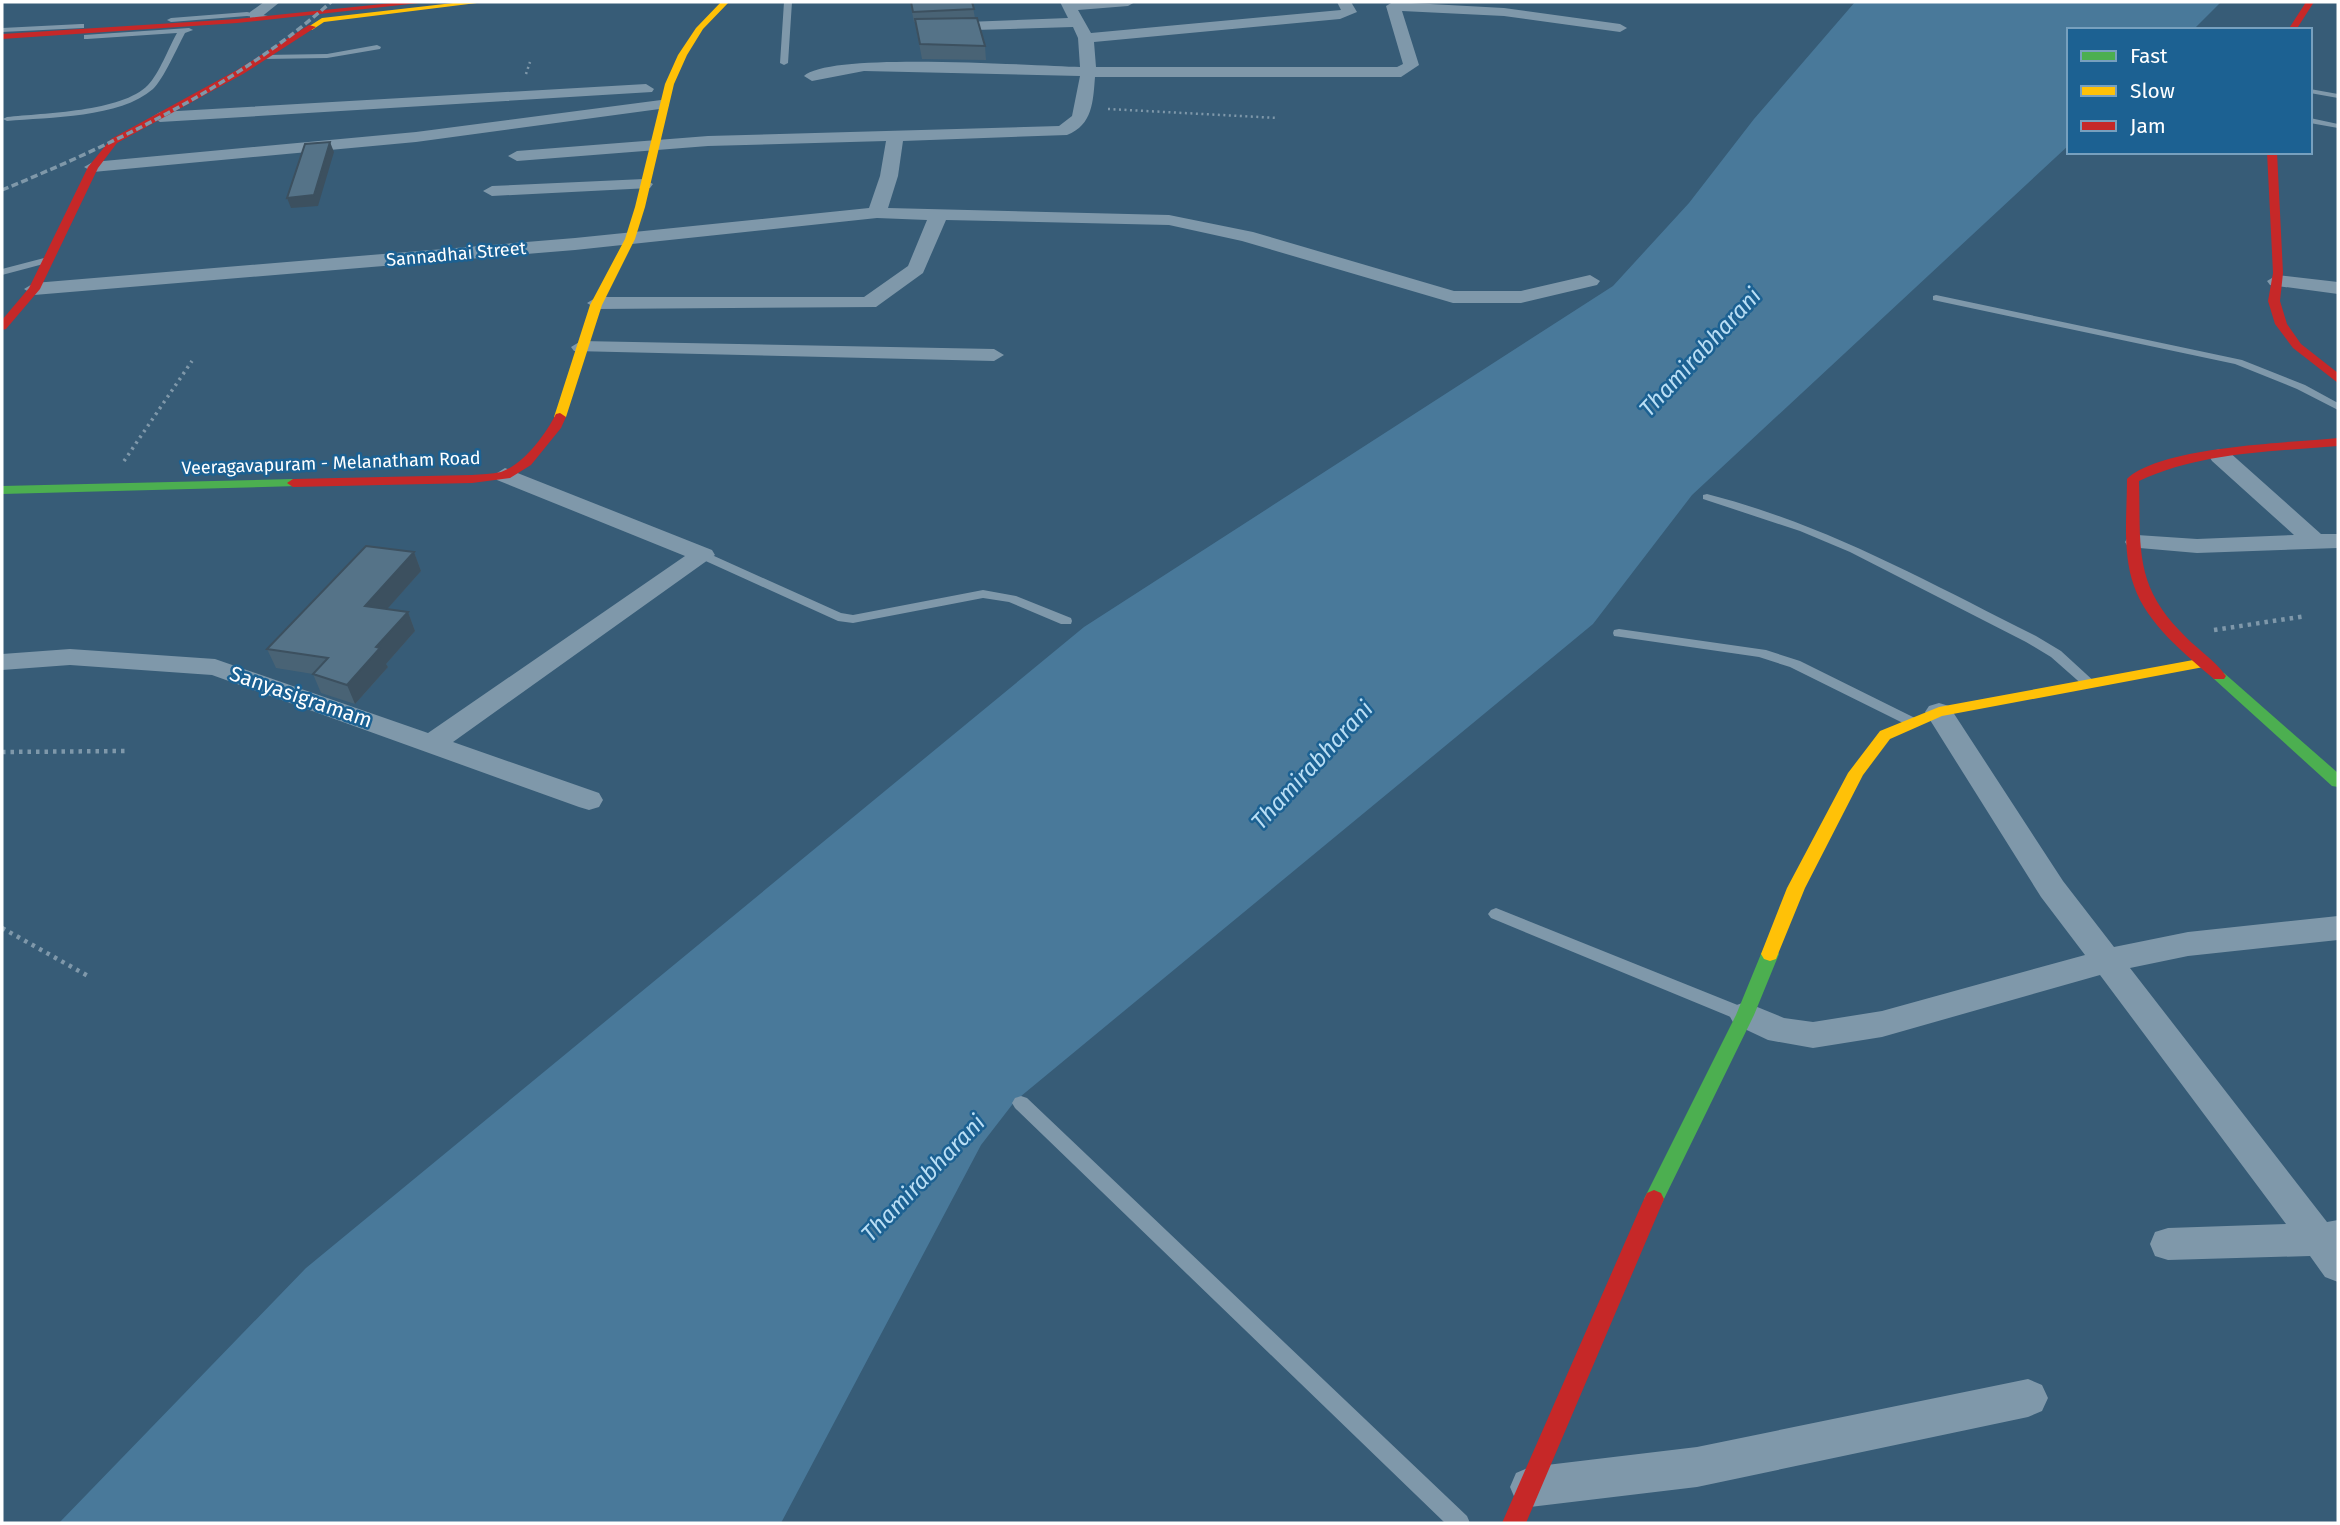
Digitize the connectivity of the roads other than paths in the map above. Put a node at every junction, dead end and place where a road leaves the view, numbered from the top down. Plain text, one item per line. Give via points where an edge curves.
1 (424, 2) edge
2 (481, 2) edge
3 (724, 2) edge
4 (788, 2) edge
5 (1128, 2) edge
6 (2310, 2) edge
7 (1350, 3) edge
8 (1389, 3) edge
9 (1067, 4) edge
10 (407, 5) edge
11 (346, 8) dead end
12 (263, 12) edge
13 (1079, 22) junction
14 (931, 27) edge
15 (1620, 27) dead end
16 (2293, 28) edge
17 (2, 30) edge
18 (182, 31) junction
19 (1086, 38) junction
20 (2, 39) edge
21 (377, 47) dead end
22 (264, 57) junction
23 (784, 63) dead end
24 (1088, 72) junction
25 (812, 76) dead end
26 (668, 87) junction
27 (2312, 91) edge
28 (2338, 96) edge
29 (661, 105) junction
30 (160, 117) junction
31 (7, 119) dead end
32 (2312, 120) edge
33 (2338, 126) edge
34 (894, 135) junction
35 (655, 144) junction
36 (2272, 154) edge
37 (517, 156) dead end
38 (93, 167) junction
39 (644, 184) junction
40 (492, 191) dead end
41 (877, 213) junction
42 (939, 214) junction
43 (630, 238) junction
44 (48, 260) junction
45 (2, 272) edge
46 (1590, 281) dead end
47 (2277, 281) junction
48 (2338, 288) edge
49 (34, 289) junction
50 (1936, 298) dead end
51 (597, 303) junction
52 (6, 318) edge
53 (581, 347) junction
54 (994, 355) dead end
55 (2338, 379) edge
56 (2338, 407) edge
57 (2338, 442) edge
58 (2220, 456) junction
59 (505, 475) junction
60 (2, 490) edge
61 (1707, 497) dead end
62 (2137, 542) junction
63 (2326, 542) edge
64 (703, 555) junction
65 (1066, 621) dead end
66 (1619, 633) dead end
67 (2, 663) edge
68 (2204, 663) junction
69 (2091, 684) junction
70 (1926, 717) junction
71 (432, 743) junction
72 (2332, 769) edge
73 (589, 800) dead end
74 (1496, 914) dead end
75 (2338, 928) edge
76 (2109, 960) junction
77 (1745, 1015) junction
78 (1021, 1103) dead end
79 (2168, 1244) dead end
80 (2332, 1246) edge
81 (2028, 1398) dead end
82 (1530, 1487) junction
83 (1460, 1523) edge
84 (1514, 1523) edge

1 - 20 main road
2 - 10 main road
3 - 26 main road, Veeragavapuram - Melanatham Road via 686,44
4 - 23 lane
5 - 9 street
6 - 16 main road
7 - 19 street via 1350,12 1340,15
8 - 15 street
8 - 24 street via 1411,65 1401,72
9 - 13 street
10 - 11 main road
10 - 22 main road via 322,20
12 - 17 lane
12 - 18 lane via 244,25
13 - 14 street
13 - 19 street
18 - 20 lane
18 - 31 lane via 144,93 116,104
19 - 24 street
21 - 22 lane via 327,56
22 - 30 main road
24 - 25 street via 864,66
24 - 34 street via 1080,121 1073,128
26 - 29 main road, Veeragavapuram - Melanatham Road
26 - 30 street
27 - 28 lane
29 - 35 main road, Veeragavapuram - Melanatham Road
29 - 38 street via 416,137
30 - 38 main road via 114,141
32 - 33 lane
34 - 35 street
34 - 41 street via 889,176
35 - 37 street
35 - 39 main road, Veeragavapuram - Melanatham Road
36 - 47 main road
38 - 44 main road
39 - 40 street
39 - 43 main road, Veeragavapuram - Melanatham Road
41 - 42 street, Sannadhai Street
41 - 43 street, Sannadhai Street
42 - 46 street, Sannadhai Street via 1178,221 1246,236 1453,297 1521,297
42 - 51 street via 916,268 869,303
43 - 49 street, Sannadhai Street
43 - 51 main road, Veeragavapuram - Melanatham Road
44 - 45 lane
44 - 49 main road
47 - 48 street
47 - 55 main road via 2274,301 2281,324 2297,346
49 - 52 main road
50 - 56 lane via 2238,362
51 - 53 main road, Veeragavapuram - Melanatham Road
53 - 54 street
53 - 59 main road, Veeragavapuram - Melanatham Road via 557,425 526,462
57 - 58 main road
58 - 62 main road via 2148,468 2133,479
58 - 63 street
59 - 60 main road, Veeragavapuram - Melanatham Road
59 - 64 street via 559,501
61 - 69 lane via 1854,549 2031,639
62 - 63 street via 2197,546
62 - 68 main road via 2142,590
64 - 65 lane via 838,617 853,619 983,594 1012,599
64 - 71 street
66 - 70 lane via 1761,653
67 - 71 street, Sanyasigramam via 70,657 215,667
68 - 69 main road
68 - 72 main road
69 - 70 main road
70 - 76 street
70 - 77 main road via 1885,735 1856,773 1796,888
71 - 73 street, Sanyasigramam
74 - 77 lane
75 - 76 street via 2188,944
76 - 77 street via 1882,1024 1813,1035 1780,1031
76 - 80 street
77 - 82 main road via 1665,1174
78 - 83 lane
79 - 80 street
81 - 82 street via 1697,1467
82 - 84 main road

